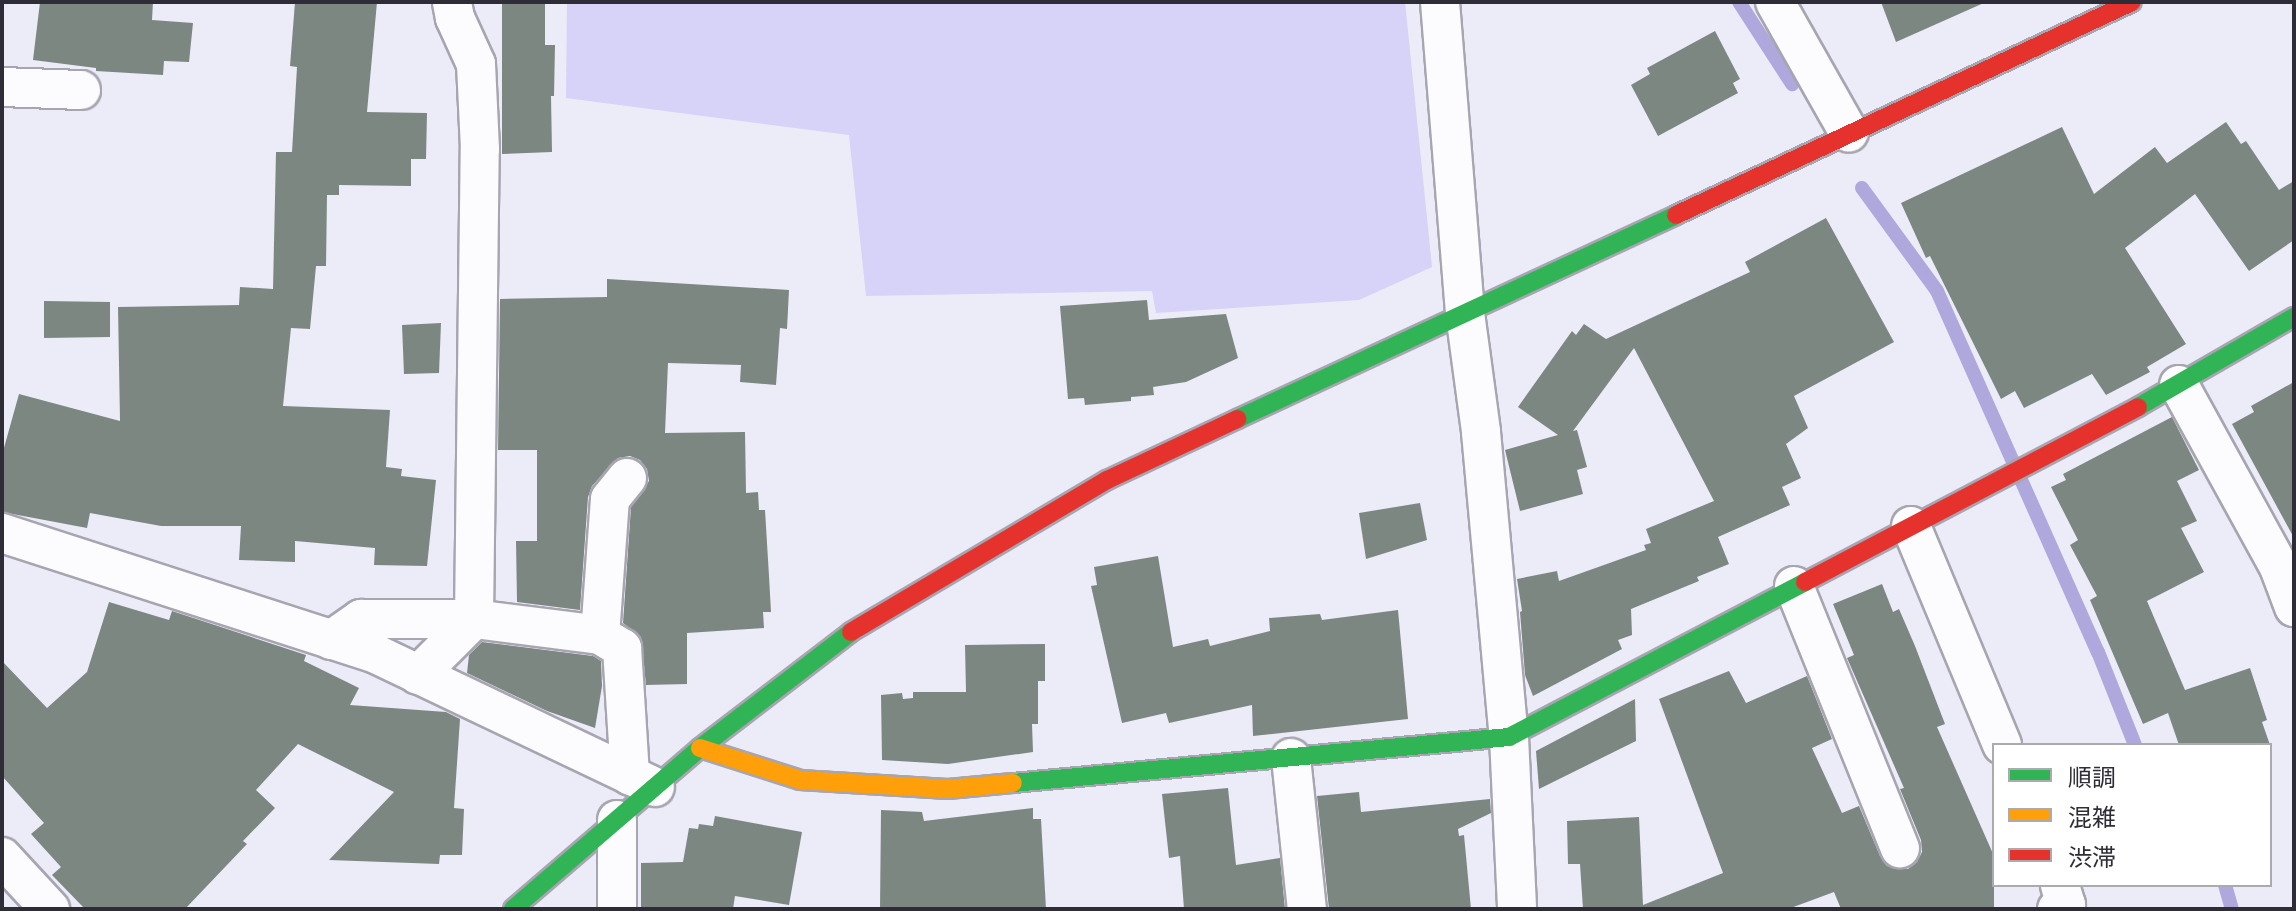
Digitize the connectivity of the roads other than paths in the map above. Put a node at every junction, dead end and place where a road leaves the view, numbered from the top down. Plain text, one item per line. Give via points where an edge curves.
1 (452, 2) edge
2 (1440, 2) edge
3 (1775, 2) edge
4 (2132, 2) edge
5 (2, 87) edge
6 (81, 90) dead end
7 (1849, 133) junction
8 (1465, 313) junction
9 (2294, 317) edge
10 (2179, 385) junction
11 (627, 478) dead end
12 (1911, 526) junction
13 (2, 533) edge
14 (1794, 586) junction
15 (2294, 607) edge
16 (474, 619) junction
17 (600, 635) junction
18 (331, 640) junction
19 (418, 675) junction
20 (1509, 737) junction
21 (2001, 743) edge
22 (700, 748) junction
23 (1291, 758) junction
24 (642, 781) junction
25 (617, 820) junction
26 (1900, 848) dead end
27 (2, 857) edge
28 (50, 909) edge
29 (513, 909) edge
30 (617, 909) edge
31 (1307, 909) edge
32 (1517, 909) edge

1 - 16 street via 476,64 480,149
2 - 8 street
3 - 7 street
4 - 7 street
5 - 6 street
7 - 8 street
8 - 20 street
8 - 22 street via 1107,480 848,634
9 - 10 street
10 - 12 street
10 - 15 street via 2279,567
11 - 17 street via 610,499
12 - 14 street
12 - 21 street
13 - 18 street
14 - 20 street
14 - 26 street
16 - 17 street
16 - 18 street via 361,619
16 - 19 street
17 - 24 street via 622,648
18 - 19 street
19 - 24 street
20 - 23 street
20 - 32 street
22 - 23 street via 800,780 948,789
22 - 24 street
23 - 31 street
24 - 25 street
25 - 29 street
25 - 30 street
27 - 28 street

